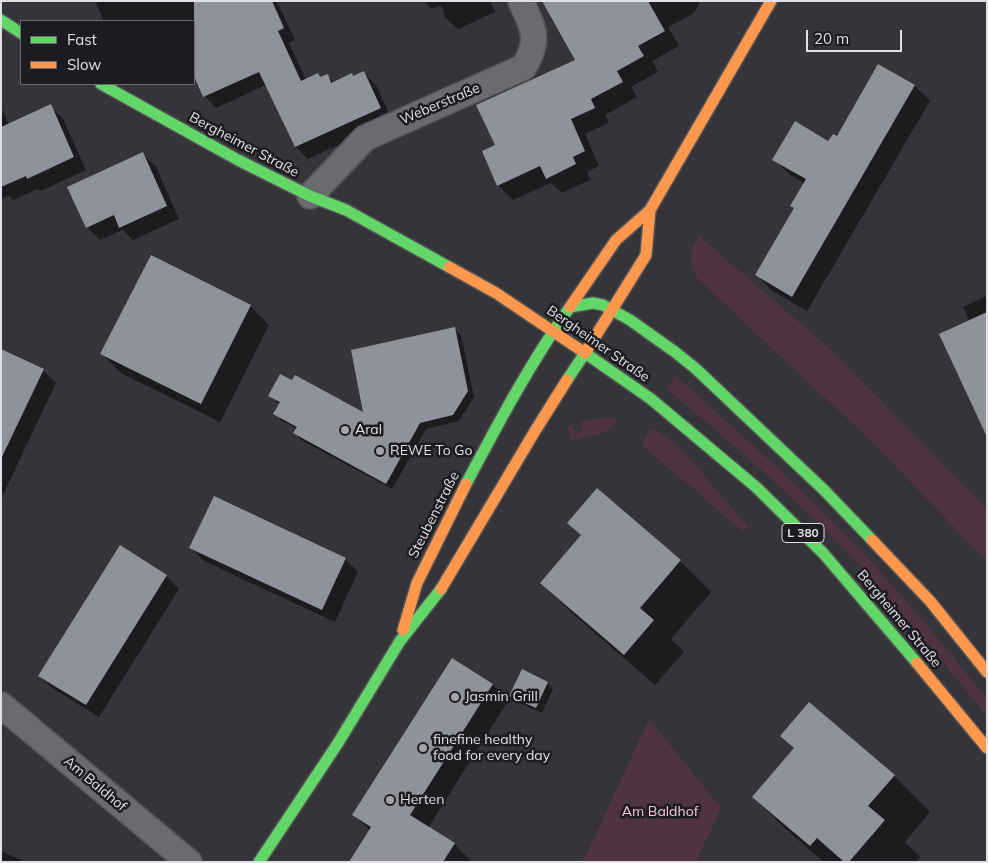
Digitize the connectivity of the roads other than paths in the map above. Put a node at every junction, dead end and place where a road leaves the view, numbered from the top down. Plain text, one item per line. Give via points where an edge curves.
1 (521, 1) edge
2 (771, 1) edge
3 (1, 20) edge
4 (20, 33) edge
5 (103, 85) edge
6 (310, 196) junction
7 (650, 210) junction
8 (570, 307) junction
9 (613, 310) junction
10 (553, 331) junction
11 (585, 354) junction
12 (400, 641) junction
13 (987, 672) edge
14 (1, 705) edge
15 (987, 748) edge
16 (189, 862) edge
17 (259, 862) edge

1 - 6 street, Weberstraße via 535,38 524,67 365,138
2 - 7 main road
3 - 4 main road
5 - 6 main road, Bergheimer Straße / L 380
6 - 10 main road, Bergheimer Straße / L 380 via 346,210 496,292
7 - 8 main road via 616,240
7 - 9 main road via 646,255
8 - 9 main road, Bergheimer Straße via 594,303
8 - 10 main road
9 - 11 main road
9 - 13 main road, Bergheimer Straße via 679,353 824,490 930,601
10 - 11 main road, Bergheimer Straße / L 380
10 - 12 main road, Steubenstraße via 504,412 458,499 417,583
11 - 12 main road, Steubenstraße via 437,596
11 - 15 main road, Bergheimer Straße / L 380 via 651,399 756,487 893,633
12 - 17 main road, Steubenstraße via 338,743
14 - 16 street, Am Baldhof

